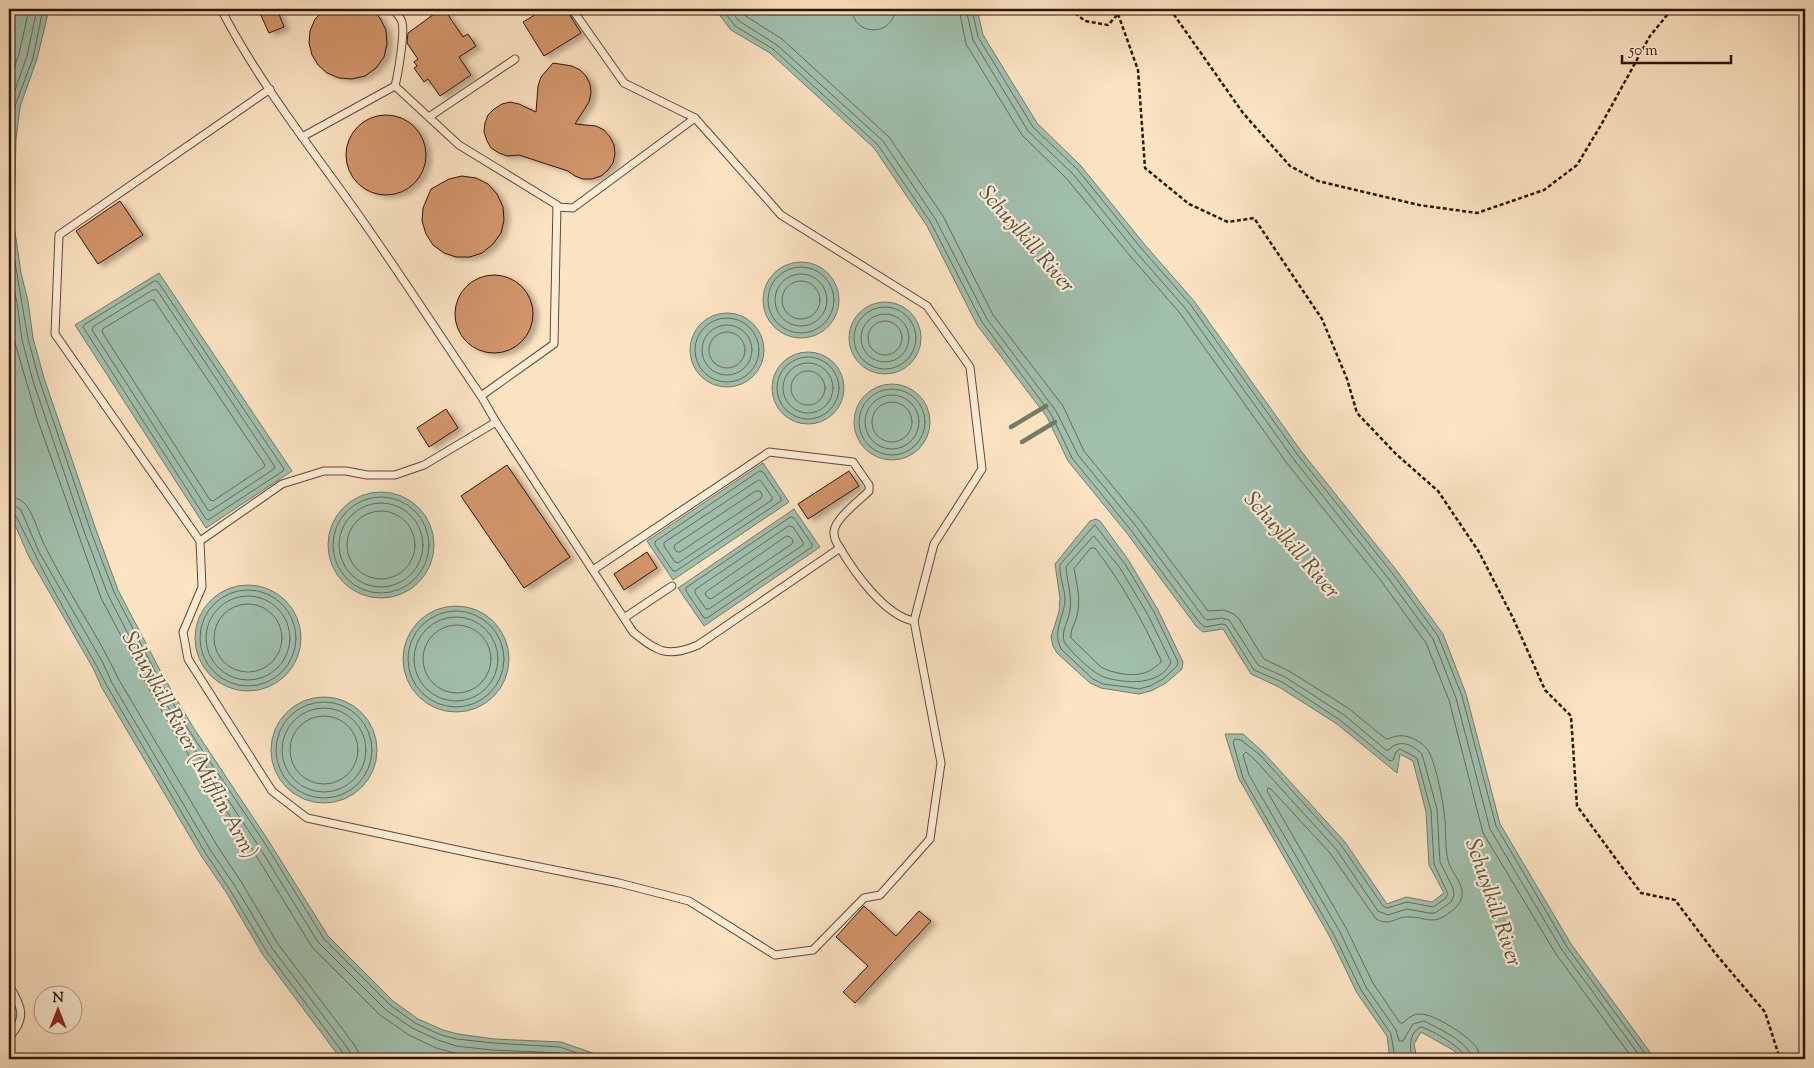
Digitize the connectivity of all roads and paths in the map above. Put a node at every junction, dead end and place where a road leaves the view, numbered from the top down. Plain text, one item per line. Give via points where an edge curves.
1 (221, 9) edge
2 (405, 9) edge
3 (572, 9) edge
4 (1070, 9) edge
5 (1118, 9) edge
6 (1170, 9) edge
7 (1672, 9) edge
8 (395, 12) edge
9 (1118, 14) junction
10 (515, 59) dead end
11 (395, 86) junction
12 (270, 89) junction
13 (428, 117) junction
14 (695, 118) junction
15 (302, 137) junction
16 (557, 207) junction
17 (481, 396) junction
18 (496, 422) junction
19 (200, 541) junction
20 (840, 548) junction
21 (593, 570) junction
22 (672, 586) dead end
23 (624, 618) junction
24 (914, 621) junction
25 (9, 985) edge
26 (9, 1037) edge
27 (1780, 1059) edge

1 - 12 lane
2 - 8 lane
3 - 14 lane via 624,83
4 - 9 path via 1085,21 1108,25
5 - 9 path
6 - 7 path via 1243,113 1290,166 1318,181 1419,205 1477,213 1544,190 1577,164 1650,36
8 - 11 lane via 402,22 402,45
9 - 27 path via 1138,70 1145,168 1197,208 1228,222 1254,218 1322,319 1358,413 1396,454 1438,490 1479,552 1545,690 1571,716 1577,806 1641,893 1675,900 1765,1012
10 - 13 lane
11 - 13 lane
11 - 15 lane
12 - 15 lane
12 - 19 lane via 58,235 55,334
13 - 16 lane via 459,146
14 - 16 lane via 573,208
14 - 24 lane via 781,215 927,306 970,367 982,469 934,544
15 - 17 lane
16 - 17 lane via 554,344
17 - 18 lane
18 - 19 lane via 424,465 395,475 324,470 282,484
18 - 21 lane
19 - 24 lane via 202,587 183,632 188,659 272,791 307,818 619,883 689,901 775,956 813,950 864,898 880,895 930,839 941,763
20 - 21 lane via 834,537 836,523 869,491 869,484 853,462 769,452
20 - 23 lane via 698,645 682,652 664,652 648,645 633,632
20 - 24 lane via 858,577 876,597 904,619
21 - 23 lane
22 - 23 lane
25 - 26 lane via 20,1004 21,1014

